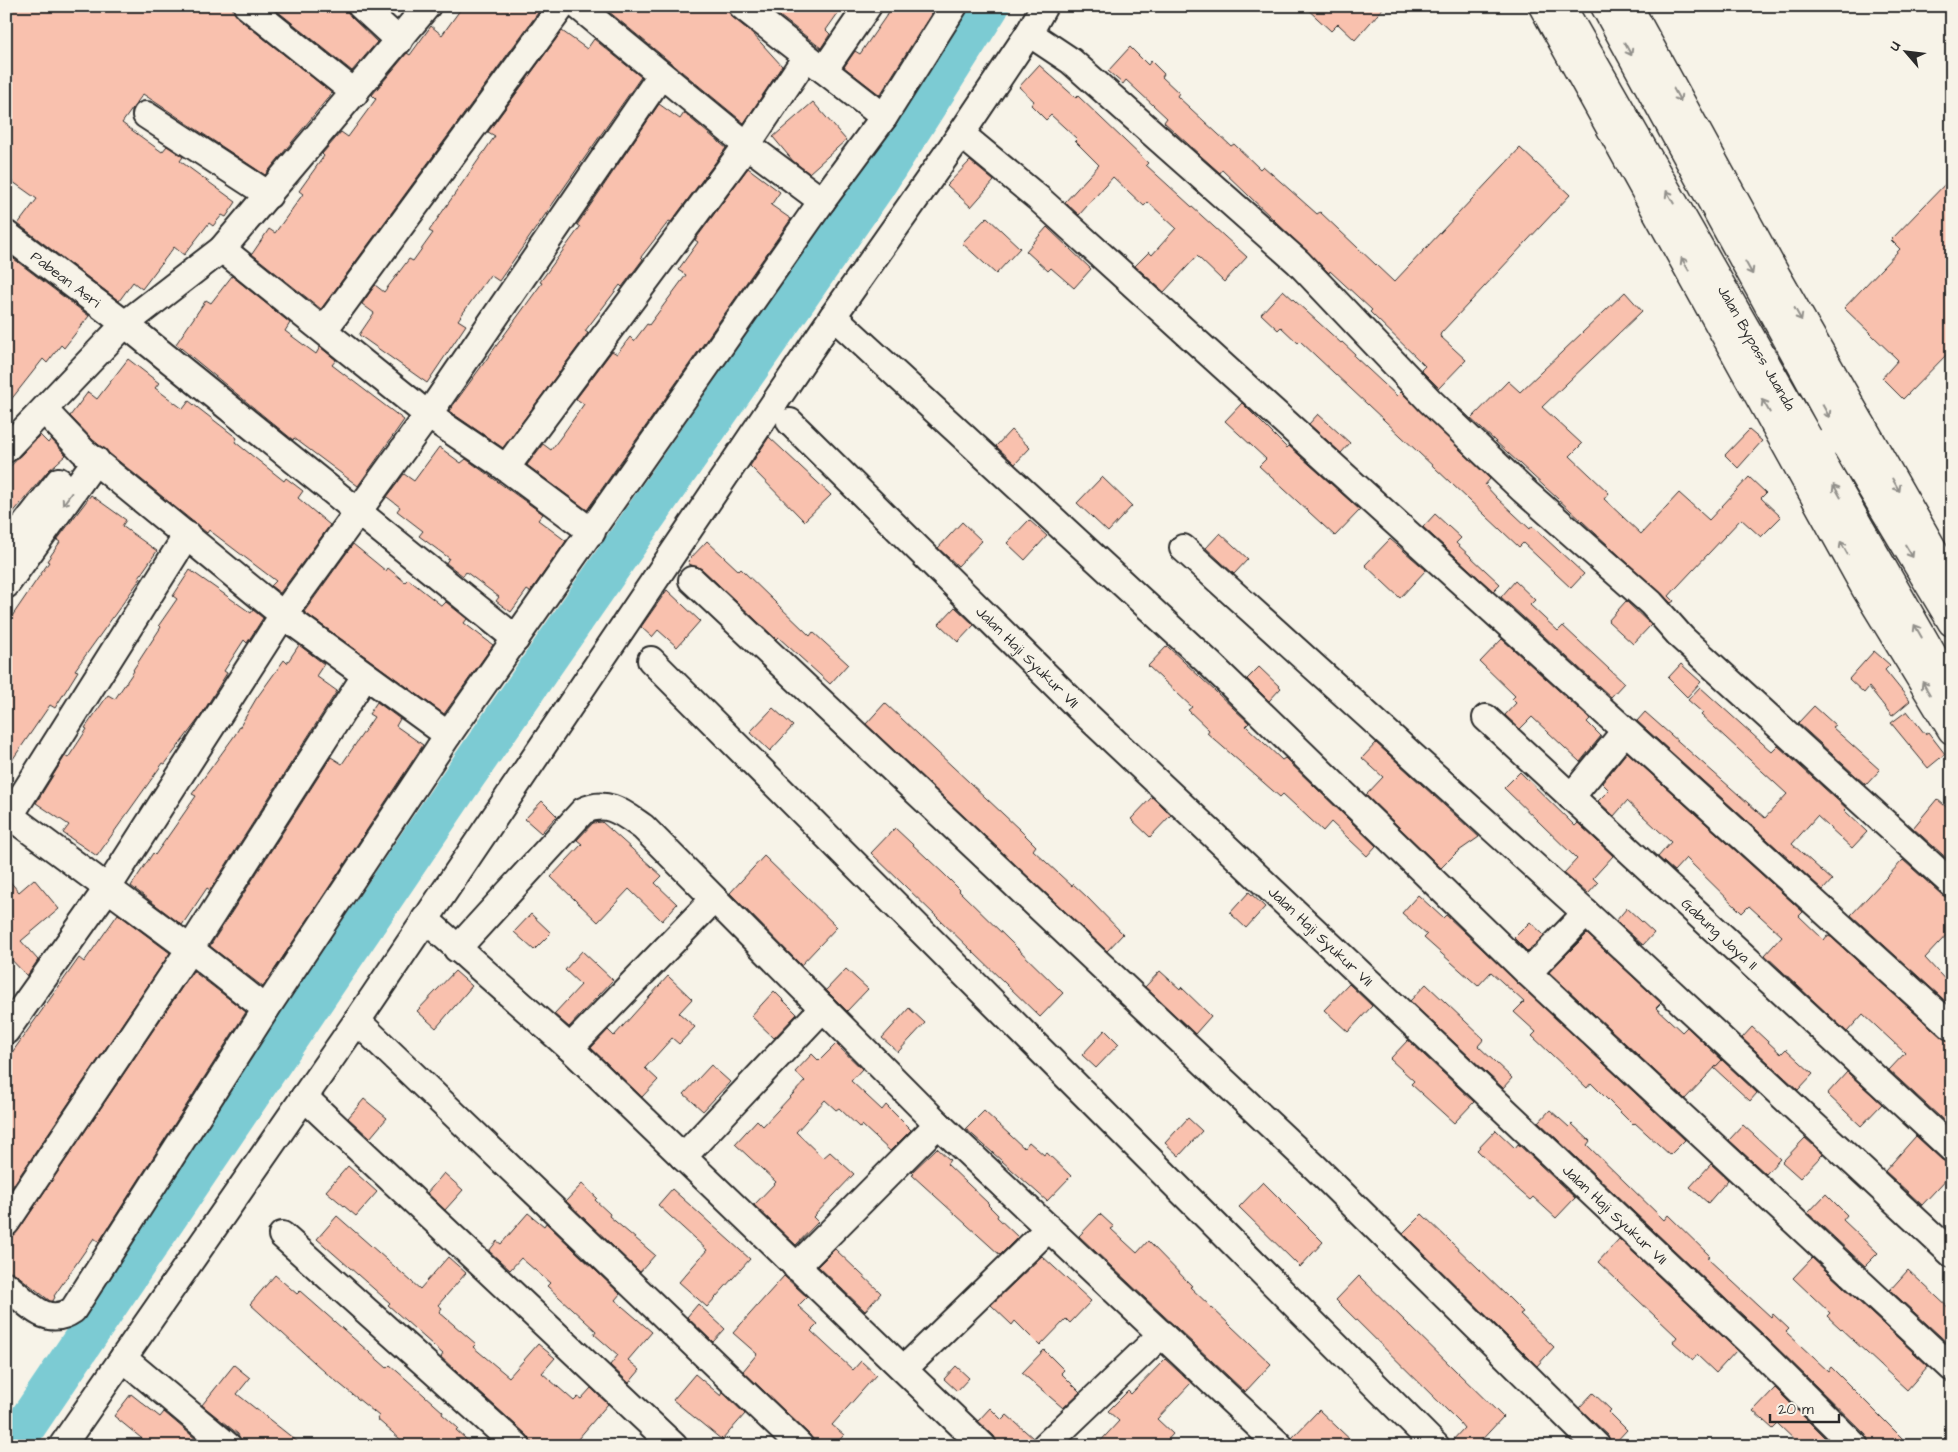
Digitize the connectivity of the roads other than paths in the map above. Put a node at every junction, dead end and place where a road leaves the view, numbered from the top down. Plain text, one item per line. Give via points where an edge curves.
1 (247, 6) edge
2 (361, 6) edge
3 (427, 6) edge
4 (562, 6) edge
5 (578, 6) edge
6 (742, 6) edge
7 (868, 6) edge
8 (954, 6) edge
9 (1044, 6) edge
10 (1543, 6) edge
11 (1561, 6) edge
12 (1605, 6) edge
13 (1628, 6) edge
14 (1029, 32) junction
15 (399, 41) junction
16 (815, 64) junction
17 (662, 74) junction
18 (355, 94) junction
19 (146, 115) dead end
20 (884, 117) junction
21 (961, 134) junction
22 (747, 145) junction
23 (269, 195) junction
24 (822, 201) junction
25 (1738, 226) junction
26 (6, 234) edge
27 (1681, 236) junction
28 (222, 249) junction
29 (833, 316) junction
30 (125, 324) junction
31 (324, 330) junction
32 (44, 410) junction
33 (428, 415) junction
34 (790, 422) dead end
35 (1851, 431) junction
36 (6, 449) edge
37 (1804, 454) junction
38 (89, 455) junction
39 (506, 468) junction
40 (359, 512) junction
41 (592, 532) junction
42 (187, 535) junction
43 (1183, 548) dead end
44 (6, 549) edge
45 (692, 580) dead end
46 (1952, 583) edge
47 (6, 585) edge
48 (283, 615) junction
49 (1952, 622) edge
50 (516, 638) junction
51 (651, 660) dead end
52 (365, 676) junction
53 (1952, 689) edge
54 (1486, 718) dead end
55 (1952, 730) edge
56 (1626, 731) junction
57 (448, 735) junction
58 (1571, 798) junction
59 (8, 817) edge
60 (1952, 884) edge
61 (107, 889) junction
62 (714, 899) junction
63 (1586, 913) junction
64 (425, 919) junction
65 (190, 949) junction
66 (457, 949) junction
67 (1528, 973) junction
68 (823, 1008) junction
69 (266, 1009) junction
70 (357, 1020) junction
71 (1952, 1027) edge
72 (6, 1031) edge
73 (570, 1048) junction
74 (304, 1097) junction
75 (938, 1124) junction
76 (1952, 1150) edge
77 (683, 1157) junction
78 (6, 1223) edge
79 (1049, 1228) junction
80 (282, 1235) dead end
81 (1952, 1254) edge
82 (796, 1267) junction
83 (6, 1285) edge
84 (1162, 1334) junction
85 (123, 1358) junction
86 (1952, 1368) edge
87 (904, 1370) junction
88 (69, 1443) edge
89 (1274, 1444) edge
90 (228, 1446) edge
91 (517, 1446) edge
92 (674, 1446) edge
93 (800, 1446) edge
94 (983, 1446) edge
95 (1045, 1446) edge
96 (1436, 1446) edge
97 (1597, 1446) edge
98 (1855, 1446) edge

1 - 18 street
2 - 15 street
3 - 15 street
4 - 31 street
5 - 17 street
6 - 16 street
7 - 16 street
8 - 20 street
9 - 14 street
10 - 27 main road
27 -> 11 main road, Jalan Bypass Juanda
12 -> 25 main road, Jalan Bypass Juanda
13 -> 25 main road
14 - 21 street
14 - 60 street via 1086,74 1298,262 1430,401 1523,490 1651,603 1682,638
15 - 18 street
16 - 20 street
16 - 22 street
17 - 22 street
17 - 33 street
18 - 23 street
19 - 23 street
20 - 24 street
21 - 29 street
21 - 56 street via 1038,198
22 - 24 street
22 - 39 street
23 - 28 street
24 - 41 street
25 -> 35 main road, Jalan Bypass Juanda
26 - 30 street, Pabean Asri
37 -> 27 main road, Jalan Bypass Juanda
28 - 30 street
28 - 31 street
29 - 64 street
29 - 67 street via 1211,665
30 - 32 street
30 - 40 street, Pabean Asri
31 - 33 street
32 - 36 street
32 - 38 street
33 - 39 street
33 - 40 street
34 - 98 street, Jalan Haji Syukur VII via 1078,707 1756,1348
35 - 37 main road
35 -> 46 main road
35 -> 49 main road, Jalan Bypass Juanda
53 -> 37 main road, Jalan Bypass Juanda
55 -> 37 main road via 1866,589
38 - 42 street
38 - 44 street
38 -> 47 street
39 - 41 street
40 - 48 street
40 - 50 street, Pabean Asri
41 - 50 street
42 - 48 street
42 - 59 street
43 - 63 street
45 - 97 street via 1316,1168
48 - 52 street
48 - 61 street
50 - 57 street
51 - 96 street
52 - 57 street
52 - 65 street
54 - 58 street, Gabung Jaya II
56 - 58 street
56 - 71 street
57 - 69 street
58 - 76 street, Gabung Jaya II
59 - 61 street
61 - 65 street
61 - 72 street
62 - 66 street via 644,827 618,810 594,805 583,811
62 - 68 street
62 - 73 street
63 - 67 street
63 - 81 street
64 - 66 street
64 - 70 street
65 - 69 street
65 - 78 street
66 - 73 street
67 - 86 street
68 - 75 street
68 - 77 street
69 - 83 street via 73,1310 56,1318 46,1317
70 - 74 street
70 - 93 street
73 - 77 street
74 - 85 street
74 - 92 street
75 - 79 street
75 - 82 street
77 - 82 street
79 - 84 street
79 - 87 street
80 - 91 street
82 - 87 street
84 - 89 street
84 - 95 street
85 - 88 street
85 - 90 street
87 - 94 street

